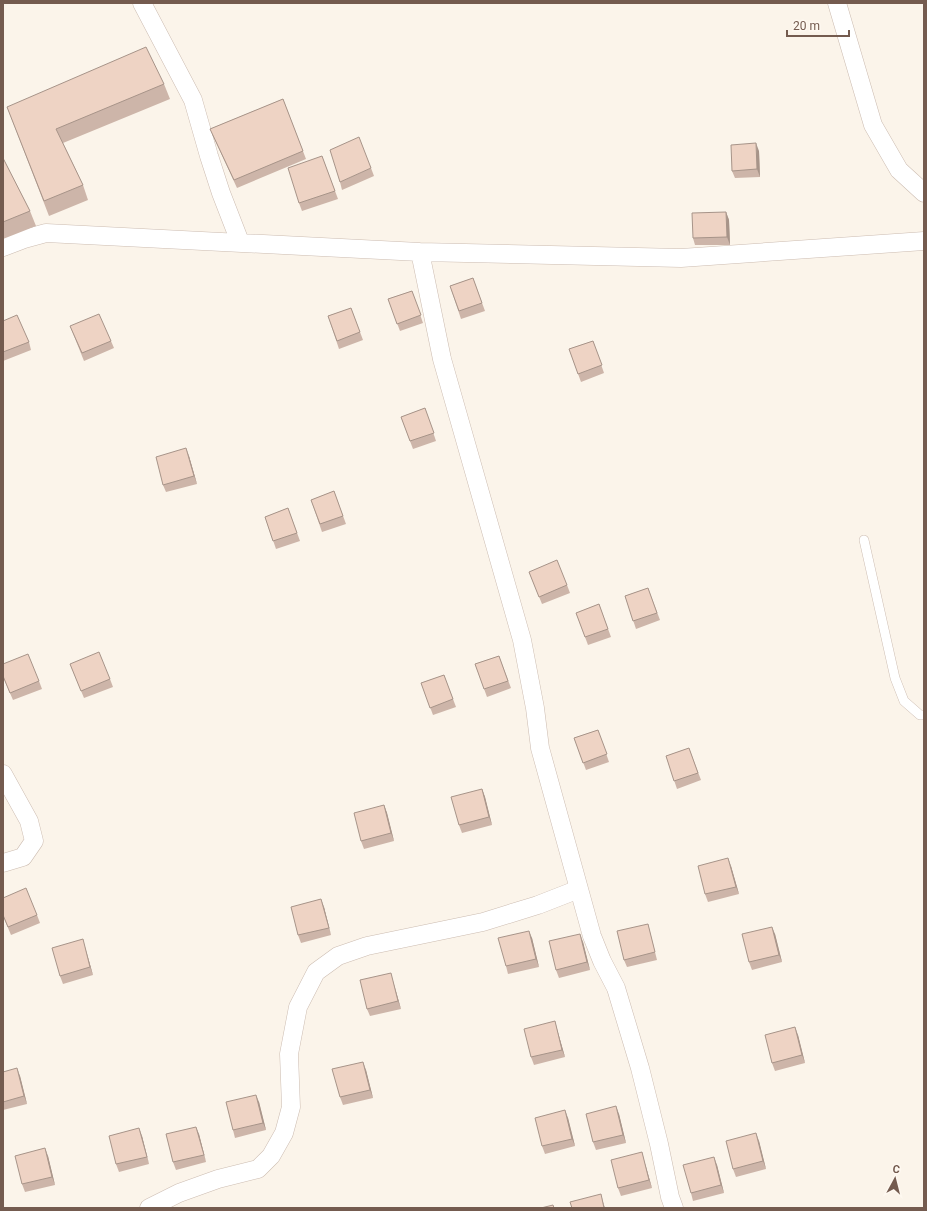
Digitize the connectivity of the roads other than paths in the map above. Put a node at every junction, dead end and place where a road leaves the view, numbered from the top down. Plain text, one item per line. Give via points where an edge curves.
1 (142, 3) edge
2 (837, 3) edge
3 (924, 193) edge
4 (924, 241) edge
5 (240, 242) junction
6 (3, 247) edge
7 (420, 252) junction
8 (864, 540) dead end
9 (924, 715) edge
10 (3, 774) edge
11 (3, 863) edge
12 (580, 890) junction
13 (149, 1208) edge
14 (674, 1208) edge

1 - 5 street via 193,100 221,193
2 - 3 street via 873,125 899,170
4 - 7 street via 681,258
5 - 6 street via 46,233 24,238
5 - 7 street
7 - 12 street via 442,359 522,640 540,748
8 - 9 lane via 895,678 904,700 920,715
10 - 11 street via 29,821 34,841 23,857
12 - 13 street via 483,922 367,946 338,956 316,972 298,1007 289,1054 291,1107 284,1133 271,1156 258,1169 179,1192
12 - 14 street via 592,936 616,988 642,1076

